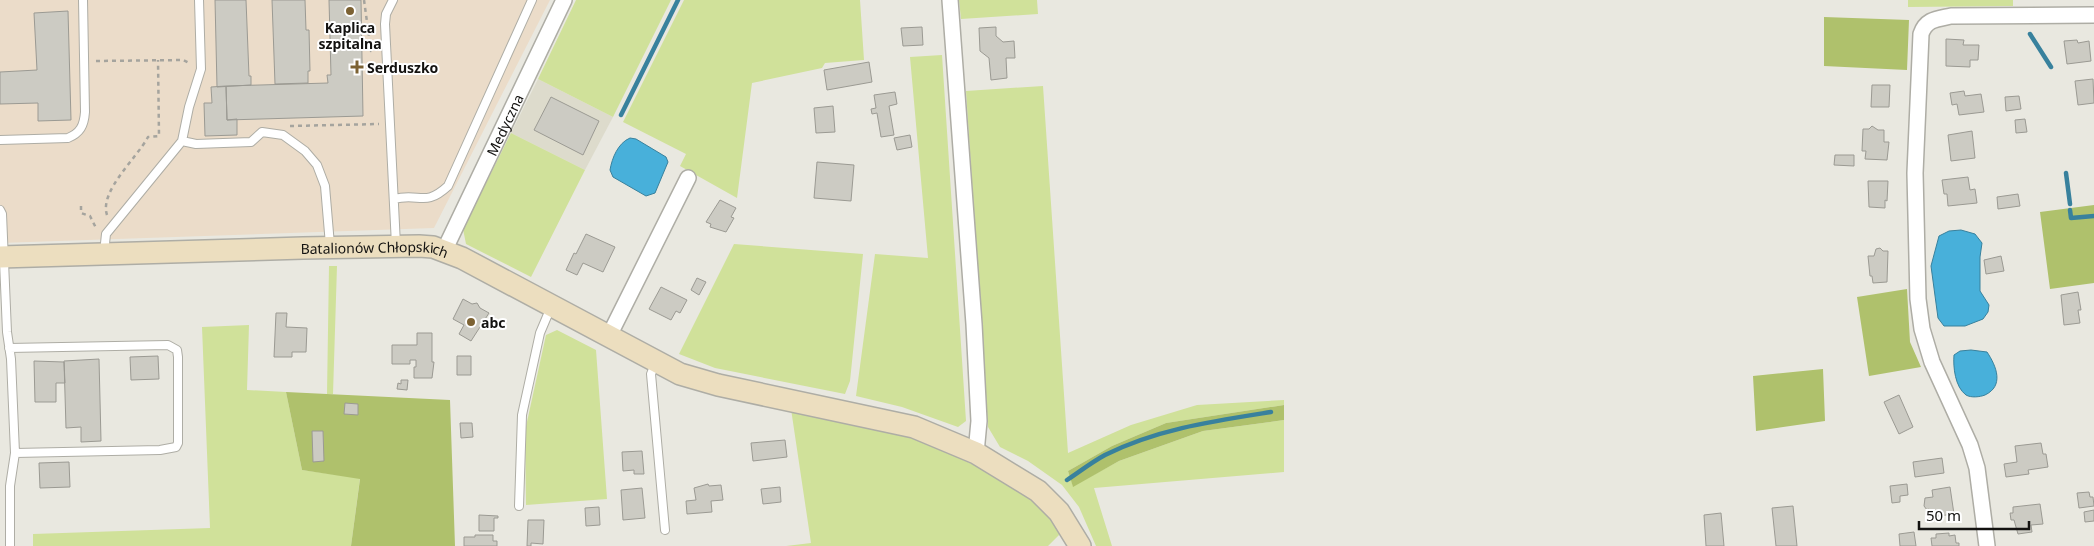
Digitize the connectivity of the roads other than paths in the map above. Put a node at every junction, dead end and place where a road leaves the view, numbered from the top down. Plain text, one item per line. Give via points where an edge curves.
1 (83, 0) edge
2 (199, 0) edge
3 (393, 0) edge
4 (532, 0) edge
5 (564, 0) edge
6 (950, 0) edge
7 (2094, 15) edge
8 (0, 140) edge
9 (182, 141) junction
10 (688, 178) dead end
11 (394, 199) junction
12 (0, 210) edge
13 (396, 246) junction
14 (330, 247) junction
15 (444, 251) junction
16 (104, 254) junction
17 (3, 257) edge
18 (552, 306) junction
19 (609, 336) junction
20 (10, 348) junction
21 (656, 361) junction
22 (15, 453) junction
23 (976, 453) junction
24 (519, 506) dead end
25 (665, 530) dead end
26 (10, 546) edge
27 (1080, 546) edge
28 (1987, 546) edge

1 - 8 lane via 85,121 81,129 75,135 60,139
2 - 9 lane via 201,69 188,107
3 - 11 lane via 385,24
4 - 11 lane via 448,186 424,200 407,196
5 - 15 street, Medyczna
6 - 23 street via 974,324 979,421
7 - 28 street via 1950,16 1929,21 1921,34 1916,174 1918,299 1922,329 1932,362 1970,445
9 - 14 lane via 196,144 251,142 262,132 284,135 317,165 325,186
9 - 16 lane via 106,234
10 - 19 street
11 - 13 lane
12 - 17 lane
13 - 14 street, Batalionów Chłopskich
13 - 15 street, Batalionów Chłopskich
14 - 16 street, Batalionów Chłopskich
15 - 18 street, Batalionów Chłopskich
16 - 17 street, Batalionów Chłopskich
17 - 20 lane
18 - 19 street, Batalionów Chłopskich
18 - 24 lane via 540,333 522,415
19 - 21 street, Batalionów Chłopskich
20 - 22 lane
20 - 22 lane via 168,345 177,350 178,357 176,447
21 - 23 street, Batalionów Chłopskich via 680,374 718,385 914,427
21 - 25 lane via 651,374
22 - 26 lane via 10,486
23 - 27 street, Batalionów Chłopskich via 1038,491 1059,512

